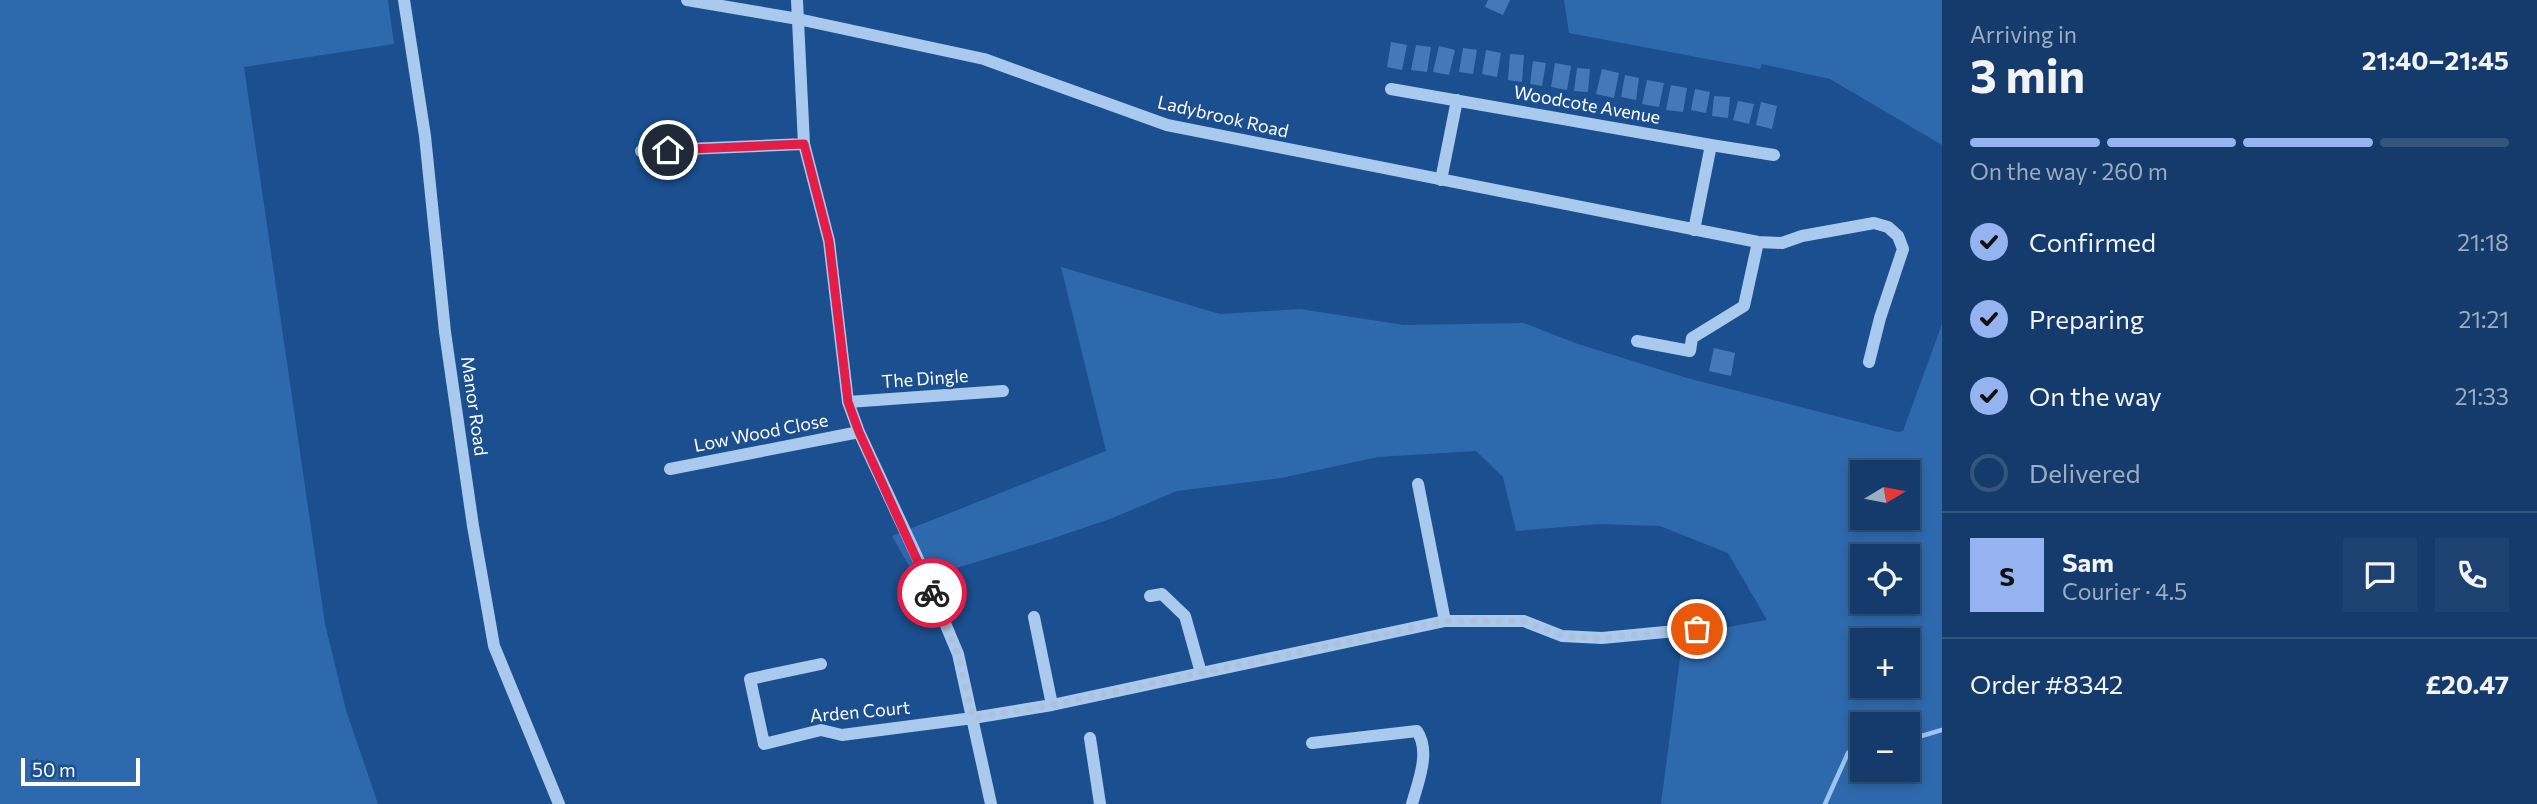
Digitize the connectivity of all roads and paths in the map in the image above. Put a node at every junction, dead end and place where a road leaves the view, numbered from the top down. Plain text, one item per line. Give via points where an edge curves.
1 (404, 0) edge
2 (687, 0) edge
3 (797, 0) edge
4 (798, 19) junction
5 (1391, 89) dead end
6 (1457, 100) junction
7 (804, 144) junction
8 (1711, 145) junction
9 (641, 151) dead end
10 (1774, 155) dead end
11 (1441, 180) junction
12 (1694, 230) junction
13 (1758, 242) junction
14 (1637, 341) dead end
15 (1869, 362) dead end
16 (1003, 391) dead end
17 (848, 402) junction
18 (859, 432) junction
19 (670, 469) dead end
20 (1418, 484) dead end
21 (1150, 596) dead end
22 (1034, 617) dead end
23 (1445, 621) junction
24 (1697, 629) dead end
25 (821, 664) dead end
26 (1201, 673) junction
27 (1052, 705) junction
28 (973, 718) junction
29 (1090, 738) dead end
30 (1312, 743) dead end
31 (559, 804) edge
32 (991, 804) edge
33 (1100, 804) edge
34 (1412, 804) edge

1 - 31 street, Manor Road via 425,136 445,332 494,646
2 - 4 street, Ladybrook Road
3 - 4 street
4 - 7 street
4 - 11 street, Ladybrook Road via 984,59 1167,125
5 - 6 street, Woodcote Avenue
6 - 8 street, Woodcote Avenue
6 - 11 street
7 - 9 street
7 - 17 street via 829,241
8 - 10 street, Woodcote Avenue
8 - 12 street
11 - 12 street, Ladybrook Road
12 - 13 street, Ladybrook Road
13 - 14 street via 1744,306 1692,338 1690,351
13 - 15 street, Ladybrook Road via 1782,243 1874,223 1898,236 1903,249
16 - 17 street, The Dingle
17 - 18 street
18 - 19 street, Low Wood Close
18 - 28 street via 958,654
20 - 23 street
21 - 26 street via 1162,594 1185,617
22 - 27 street
23 - 24 street via 1524,621 1562,636 1602,638
23 - 26 street
25 - 28 street, Arden Court via 750,679 764,744 821,730 842,735
26 - 27 street
27 - 28 street
28 - 32 street
29 - 33 street
30 - 34 street via 1417,731 1422,738 1422,768

